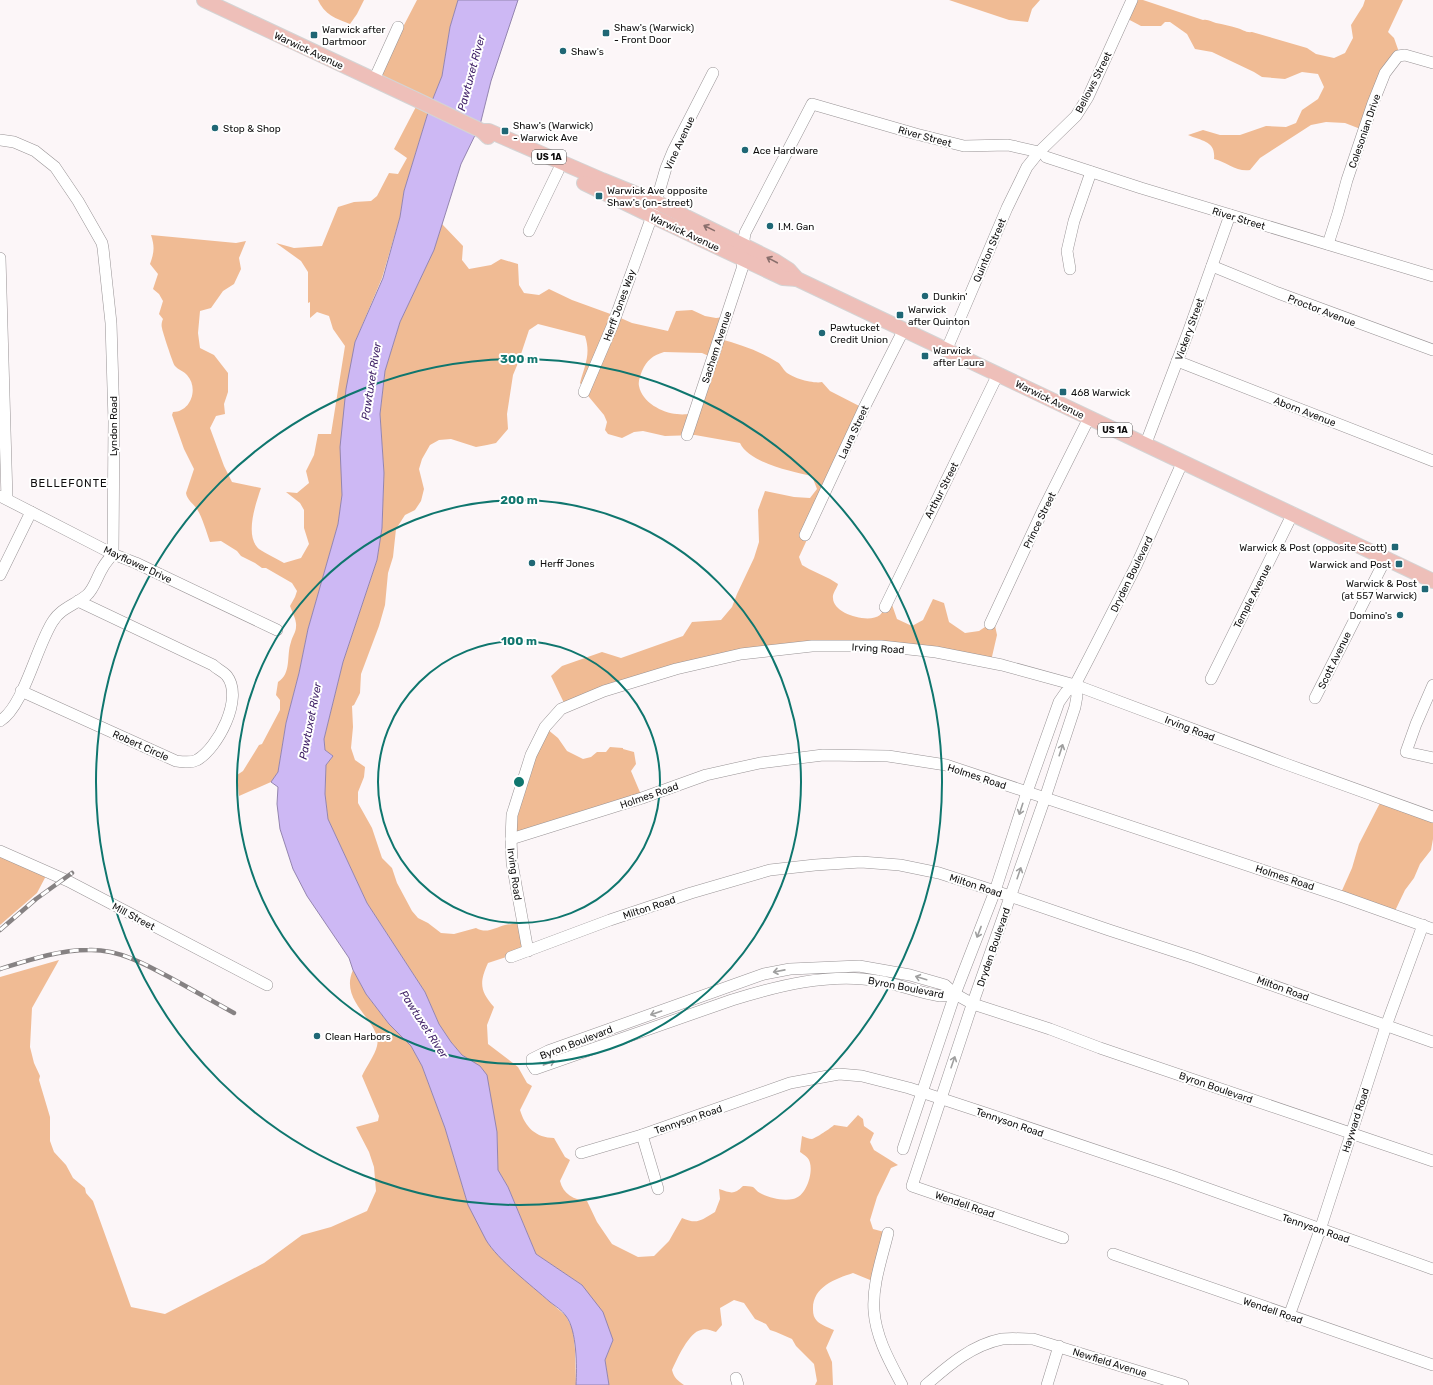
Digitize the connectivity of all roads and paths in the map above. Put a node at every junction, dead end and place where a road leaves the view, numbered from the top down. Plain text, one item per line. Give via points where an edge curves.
1 (204, 0) edge
2 (1132, 0) edge
3 (398, 26) dead end
4 (1433, 63) edge
5 (713, 73) dead end
6 (374, 80) junction
7 (812, 104) joint
8 (480, 130) junction
9 (0, 140) edge
10 (1043, 155) junction
11 (558, 171) junction
12 (1091, 172) junction
13 (656, 202) junction
14 (1230, 215) junction
15 (652, 216) junction
16 (529, 231) dead end
17 (1328, 244) junction
18 (743, 252) junction
19 (0, 258) edge
20 (0, 265) edge
21 (1212, 266) junction
22 (1070, 268) dead end
23 (1433, 276) edge
24 (903, 331) junction
25 (1433, 350) edge
26 (946, 351) junction
27 (1177, 361) junction
28 (998, 374) junction
29 (2, 379) edge
30 (584, 392) dead end
31 (1089, 418) junction
32 (687, 435) dead end
33 (1146, 443) junction
34 (1183, 461) junction
35 (1433, 461) edge
36 (3, 497) edge
37 (31, 512) junction
38 (1293, 514) junction
39 (804, 535) dead end
40 (113, 554) junction
41 (1386, 558) junction
42 (0, 575) edge
43 (1433, 581) edge
44 (78, 601) junction
45 (885, 607) dead end
46 (990, 624) dead end
47 (277, 630) dead end
48 (1211, 679) dead end
49 (1075, 685) junction
50 (1433, 685) edge
51 (21, 691) junction
52 (1316, 698) dead end
53 (0, 721) edge
54 (1433, 758) edge
55 (1027, 792) junction
56 (1045, 798) junction
57 (1433, 817) edge
58 (510, 839) junction
59 (0, 851) edge
60 (994, 891) junction
61 (1011, 896) junction
62 (1428, 927) edge
63 (528, 951) junction
64 (511, 957) dead end
65 (801, 968) junction
66 (802, 983) junction
67 (267, 985) dead end
68 (955, 994) junction
69 (700, 998) junction
70 (973, 1004) junction
71 (703, 1009) junction
72 (1386, 1026) junction
73 (1433, 1042) edge
74 (923, 1093) junction
75 (941, 1099) junction
76 (1351, 1134) junction
77 (642, 1135) junction
78 (903, 1149) dead end
79 (581, 1153) dead end
80 (1433, 1161) edge
81 (912, 1186) joint
82 (658, 1189) dead end
83 (1320, 1230) junction
84 (888, 1233) dead end
85 (1063, 1238) dead end
86 (1113, 1254) dead end
87 (1433, 1269) edge
88 (1289, 1316) junction
89 (1059, 1346) junction
90 (1433, 1365) edge
91 (902, 1385) edge
92 (926, 1385) edge
93 (1047, 1385) edge
94 (1183, 1385) edge

1 - 6 main road, Warwick Avenue
2 - 10 street, Bellows Street via 1088,97 1076,116
3 - 6 street
4 - 17 street, Colesonian Drive via 1405,55 1398,56 1385,74 1347,180
5 - 13 street, Vine Avenue via 673,151
6 - 8 main road, Warwick Avenue
7 - 10 street, River Street via 964,146 1008,145
7 - 18 street, Sachem Avenue via 745,232
8 - 11 main road, Warwick Avenue / US 1A via 487,136
8 - 13 main road, Warwick Avenue / US 1A via 489,131
9 - 40 street, Lyndon Road via 14,142 35,152 55,168 78,201 103,248 111,323 114,421
10 - 12 street, River Street
10 - 26 street, Quinton Street via 1028,167 1007,208
11 - 15 main road, Warwick Avenue / US 1A
11 - 16 street
12 - 14 street, River Street
12 - 22 street via 1074,221 1067,251
13 - 15 street, Vine Avenue
18 -> 13 main road, Warwick Avenue / US 1A
14 - 17 street, River Street
14 - 21 street, Vickery Street
15 - 18 main road, Warwick Avenue / US 1A
15 - 30 street, Herff Jones Way via 613,324
17 - 23 street, River Street
18 - 24 main road, Warwick Avenue / US 1A via 775,261 797,279
18 - 32 street, Sachem Avenue via 742,269
19 - 20 street
20 - 29 street
21 - 25 street, Proctor Avenue
21 - 27 street, Vickery Street
24 - 26 main road, Warwick Avenue / US 1A
24 - 39 street, Laura Street
26 - 28 main road, Warwick Avenue / US 1A
27 - 33 street, Vickery Street
27 - 35 street, Aborn Avenue
28 - 31 main road, Warwick Avenue / US 1A
28 - 45 street, Arthur Street
29 - 36 street
31 - 33 main road, Warwick Avenue / US 1A
31 - 46 street, Prince Street
33 - 34 main road, Warwick Avenue / US 1A
34 - 38 main road, Warwick Avenue / US 1A
34 - 49 street, Dryden Boulevard via 1136,566
36 - 37 street, Mayflower Drive
37 - 40 street, Mayflower Drive
37 - 42 street
38 - 41 main road, Warwick Avenue / US 1A
38 - 48 street, Temple Avenue
40 - 44 street via 87,595
40 - 47 street, Mayflower Drive
41 - 43 main road, Warwick Avenue / US 1A
41 - 52 street, Scott Avenue
44 - 51 street via 64,609 53,621
44 - 51 street, Robert Circle via 213,665 227,676 232,688 230,714 216,740 198,760 188,763 176,762
49 - 55 street, Dryden Boulevard via 1059,702
56 -> 49 street, Dryden Boulevard via 1075,707
49 - 57 street, Irving Road
49 - 58 street, Irving Road via 1002,665 936,652 882,646 812,646 741,654 676,669 604,691 561,709 545,727 531,754 512,814
50 - 54 street via 1406,752
51 - 53 street via 12,710
55 - 56 street, Holmes Road
55 - 58 street, Holmes Road via 946,765 888,756 823,755 760,763 706,776
55 -> 60 street, Dryden Boulevard
61 -> 56 street, Dryden Boulevard
56 - 62 street, Holmes Road
58 - 63 street, Irving Road
59 - 67 street, Mill Street via 68,881
60 - 61 street, Milton Road
60 - 63 street, Milton Road via 939,873 900,864 861,862 770,870 691,893
60 -> 68 street, Dryden Boulevard
61 - 70 street, Dryden Boulevard
61 - 72 street, Milton Road
62 - 72 street, Hayward Road
63 - 64 street, Milton Road
65 - 66 street
68 -> 65 street, Byron Boulevard via 945,985 910,974 859,966
65 -> 69 street, Byron Boulevard via 764,974
66 - 68 street, Byron Boulevard via 839,978 878,980 942,996
66 - 71 street, Byron Boulevard via 765,990
68 - 70 street, Byron Boulevard
68 - 74 street, Dryden Boulevard
69 - 71 street
69 -> 71 street, Byron Boulevard via 548,1051 532,1059 532,1064 535,1069
75 -> 70 street, Dryden Boulevard
70 - 76 street, Byron Boulevard
72 - 73 street, Milton Road
72 - 76 street, Hayward Road
74 - 75 street, Tennyson Road
74 - 77 street, Tennyson Road via 862,1076 839,1074 790,1083
74 - 78 street, Dryden Boulevard
75 - 81 street, Dryden Boulevard
75 - 83 street, Tennyson Road via 1172,1176
76 - 80 street, Byron Boulevard
76 - 83 street, Hayward Road
77 - 79 street, Tennyson Road
77 - 82 street
81 - 85 street, Wendell Road
83 - 87 street, Tennyson Road
83 - 88 street, Hayward Road
84 - 91 street via 874,1292 874,1312 882,1343
86 - 88 street, Wendell Road
88 - 90 street, Wendell Road
89 - 92 street, Newfield Avenue via 1033,1339 1002,1339 968,1352
89 - 93 street
89 - 94 street, Newfield Avenue

